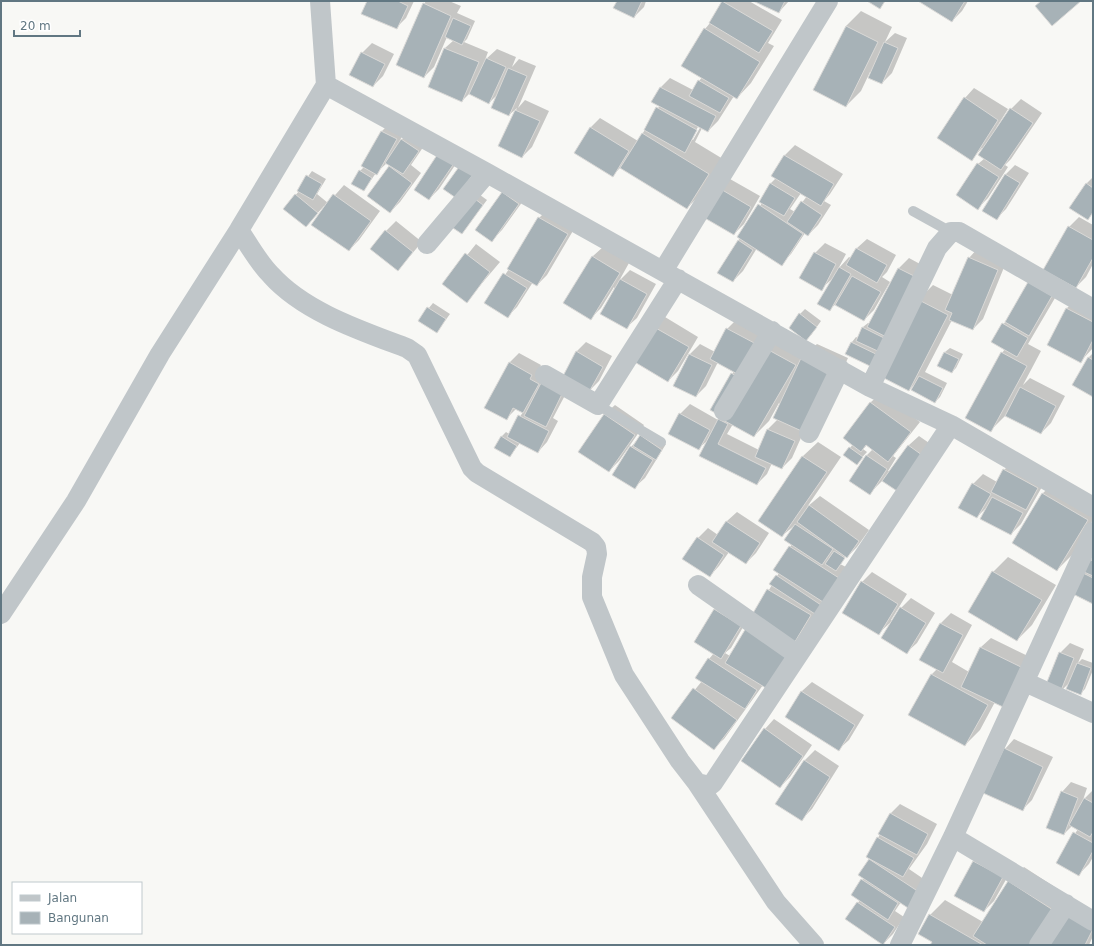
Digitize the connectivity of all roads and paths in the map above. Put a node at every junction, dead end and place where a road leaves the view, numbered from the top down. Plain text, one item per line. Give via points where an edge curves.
1 (320, 1) edge
2 (828, 1) edge
3 (326, 85) junction
4 (487, 173) junction
5 (913, 211) dead end
6 (239, 230) junction
7 (951, 232) junction
8 (427, 244) dead end
9 (671, 275) junction
10 (1093, 309) edge
11 (772, 331) junction
12 (840, 369) junction
13 (545, 374) dead end
14 (870, 387) junction
15 (598, 405) junction
16 (724, 411) dead end
17 (951, 425) junction
18 (809, 433) dead end
19 (661, 442) dead end
20 (1093, 507) edge
21 (1093, 532) edge
22 (698, 585) dead end
23 (1, 614) edge
24 (798, 655) junction
25 (1025, 682) junction
26 (1093, 713) edge
27 (697, 783) junction
28 (953, 837) junction
29 (1066, 904) junction
30 (1093, 921) edge
31 (814, 945) edge
32 (900, 945) edge
33 (1039, 945) edge

1 - 3 street
2 - 9 street
3 - 4 street
3 - 6 street
4 - 8 street
4 - 9 street
5 - 7 lane
6 - 23 street via 160,354 76,501
6 - 27 street via 271,276 294,296 326,315 408,348 418,355 470,464 477,473 592,542 596,547 592,597 605,632 624,675 675,755
7 - 10 street via 959,232
7 - 14 street via 937,248
9 - 11 street
9 - 15 street
11 - 12 street
11 - 16 street
12 - 14 street
12 - 18 street
13 - 15 street
14 - 17 street
15 - 19 lane
17 - 20 street
17 - 24 street
21 - 25 street
22 - 24 street
24 - 27 street via 713,784 709,786
25 - 26 street
25 - 28 street
27 - 31 street via 776,902
28 - 29 street
28 - 32 street
29 - 30 street
29 - 33 street

